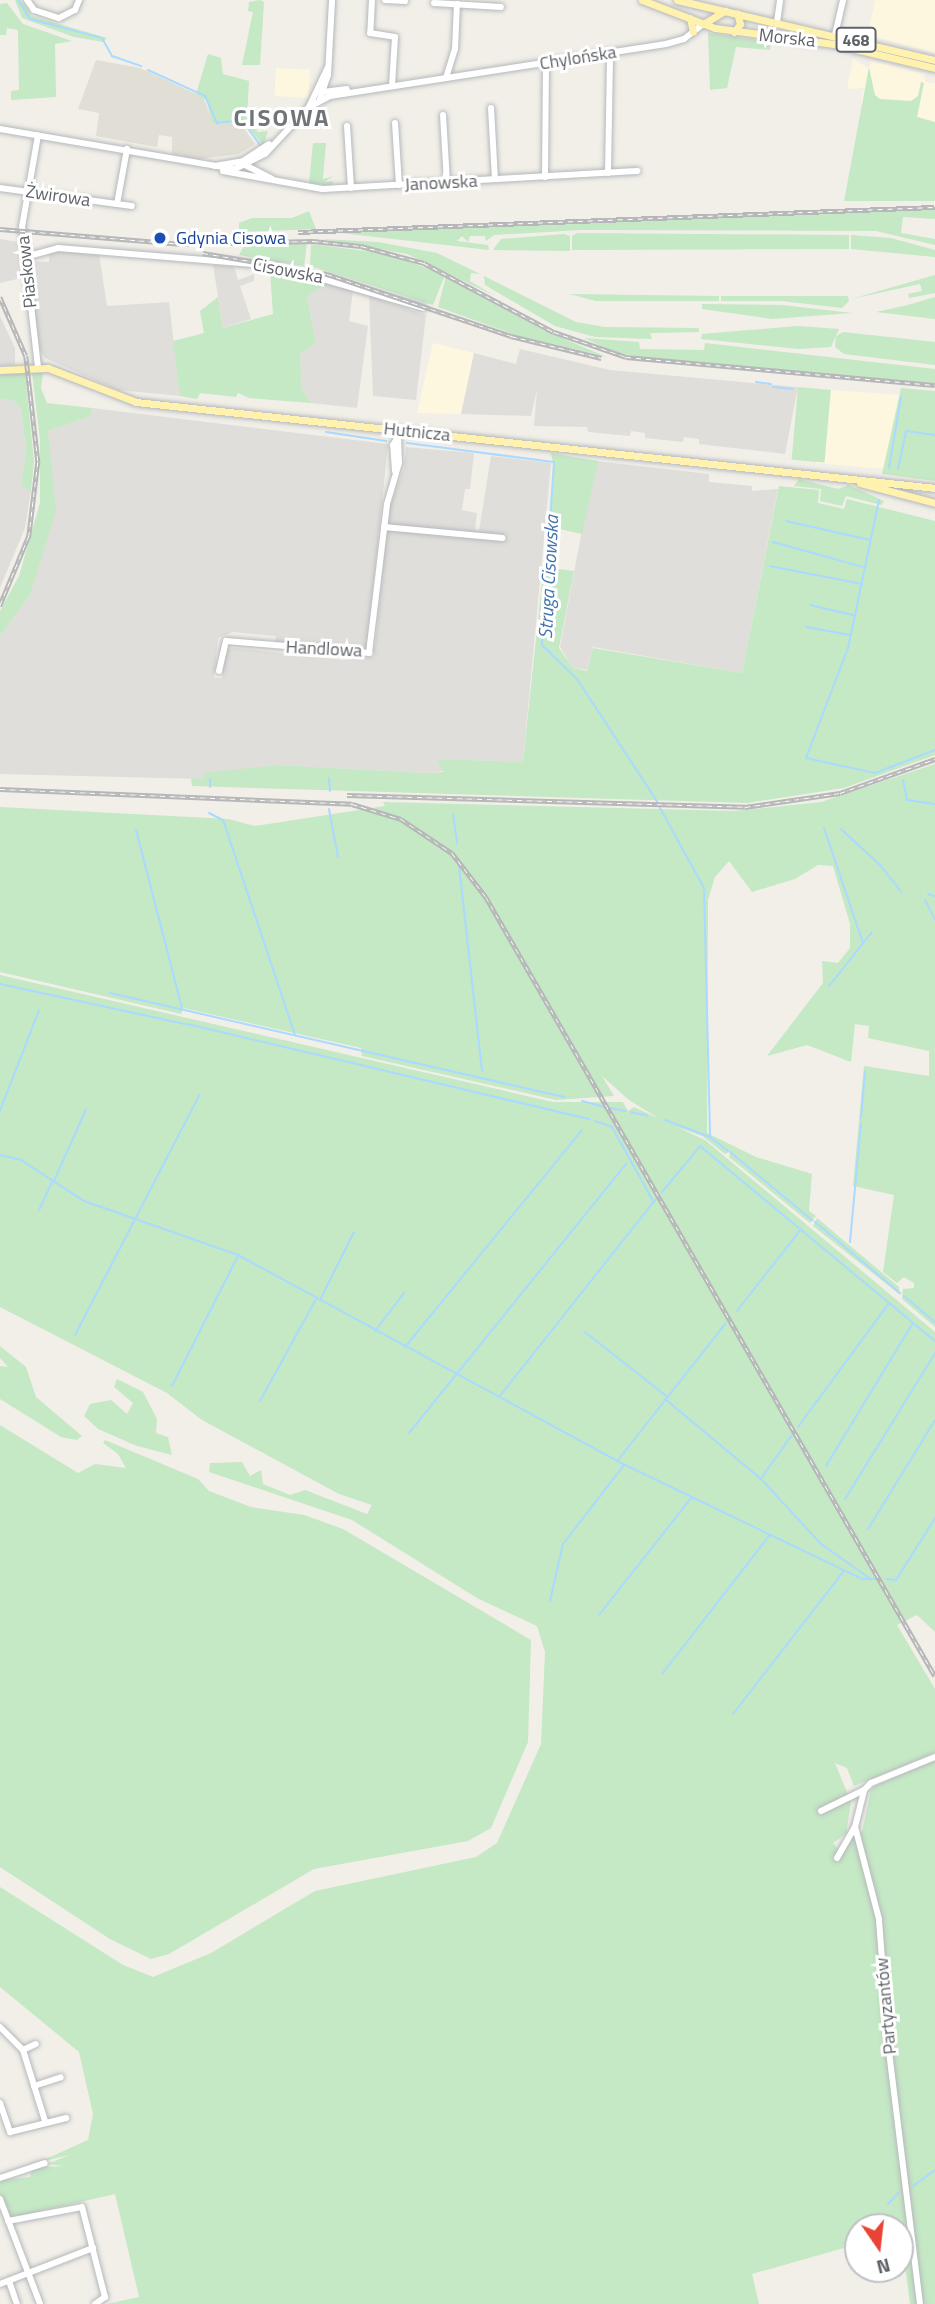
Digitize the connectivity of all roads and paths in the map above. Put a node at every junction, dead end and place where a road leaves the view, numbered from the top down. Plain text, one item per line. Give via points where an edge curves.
1 (27, 0) edge
2 (79, 0) edge
3 (372, 0) edge
4 (385, 0) edge
5 (642, 0) edge
6 (677, 0) edge
7 (780, 0) edge
8 (843, 0) edge
9 (405, 1) edge
10 (333, 2) edge
11 (434, 2) dead end
12 (699, 3) edge
13 (457, 4) junction
14 (501, 7) dead end
15 (725, 11) junction
16 (737, 13) junction
17 (690, 18) junction
18 (777, 22) junction
19 (703, 24) junction
20 (693, 32) junction
21 (734, 32) junction
22 (835, 35) junction
23 (610, 53) junction
24 (935, 60) edge
25 (546, 63) junction
26 (328, 65) junction
27 (935, 68) edge
28 (328, 75) junction
29 (446, 78) junction
30 (321, 83) junction
31 (392, 86) junction
32 (339, 89) junction
33 (356, 90) junction
34 (327, 94) junction
35 (317, 98) junction
36 (491, 108) dead end
37 (443, 115) dead end
38 (395, 123) dead end
39 (347, 126) dead end
40 (0, 129) edge
41 (38, 135) junction
42 (276, 141) junction
43 (127, 149) junction
44 (260, 158) junction
45 (244, 163) junction
46 (210, 166) junction
47 (222, 170) junction
48 (637, 171) dead end
49 (608, 173) junction
50 (262, 174) junction
51 (545, 177) junction
52 (274, 180) junction
53 (495, 180) junction
54 (447, 182) junction
55 (399, 185) junction
56 (0, 187) edge
57 (351, 188) junction
58 (29, 192) junction
59 (117, 204) junction
60 (132, 206) dead end
61 (25, 257) junction
62 (423, 309) dead end
63 (38, 367) junction
64 (0, 370) edge
65 (398, 433) junction
66 (890, 486) junction
67 (935, 488) edge
68 (935, 503) edge
69 (384, 527) junction
70 (502, 538) dead end
71 (219, 671) dead end
72 (935, 1757) edge
73 (864, 1790) junction
74 (821, 1811) dead end
75 (855, 1827) junction
76 (837, 1858) dead end
77 (0, 2027) edge
78 (36, 2044) dead end
79 (23, 2050) junction
80 (61, 2077) dead end
81 (34, 2086) junction
82 (0, 2103) edge
83 (66, 2118) dead end
84 (45, 2121) junction
85 (45, 2163) dead end
86 (0, 2178) edge
87 (0, 2199) edge
88 (8, 2221) junction
89 (93, 2248) junction
90 (29, 2273) junction
91 (9, 2281) junction
92 (0, 2284) edge
93 (17, 2304) edge
94 (40, 2304) edge
95 (95, 2304) edge
96 (920, 2304) edge

1 - 2 street via 34,10 59,18 71,13
3 - 31 street via 370,33 395,37
4 - 9 street
5 - 17 main road, Morska / 468
6 - 12 main road, Morska / 468
7 - 18 street
8 - 22 street
10 - 26 street
11 - 13 street
12 - 15 main road, Morska / 468
13 - 14 street
13 - 29 street via 454,54
15 - 16 main road, Morska / 468
15 - 19 main road
16 - 18 main road, Morska / 468
16 - 21 main road via 740,24
17 - 19 main road, Morska / 468
17 - 20 main road
18 - 22 main road, Morska / 468
19 - 20 street, Chylońska
19 - 21 main road, Morska / 468
20 - 23 street, Chylońska via 675,43
21 - 27 main road, Morska / 468 via 834,44
22 - 24 main road, Morska / 468
23 - 25 street, Chylońska
23 - 49 street
25 - 29 street, Chylońska
25 - 51 street
26 - 28 street
26 - 30 street
28 - 32 street
28 - 34 street
29 - 31 street, Chylońska
30 - 34 street
30 - 35 street
31 - 33 street, Chylońska
32 - 33 street, Chylońska
32 - 34 street, Chylońska
33 - 34 street, Chylońska
34 - 35 street
35 - 42 street
36 - 53 street
37 - 54 street
38 - 55 street
39 - 57 street
40 - 41 street
41 - 43 street
41 - 58 street, Piaskowa
42 - 44 street
42 - 45 street
43 - 46 street
43 - 59 street
44 - 45 street
44 - 50 street
45 - 46 street
45 - 47 street
45 - 50 street, Janowska
46 - 47 street
47 - 52 street, Janowska
48 - 49 street, Janowska
49 - 51 street, Janowska
50 - 52 street, Janowska
51 - 53 street, Janowska
52 - 57 street, Janowska via 309,189
53 - 54 street, Janowska
54 - 55 street, Janowska
55 - 57 street, Janowska
56 - 58 street, Żwirowa
58 - 59 street, Żwirowa
58 - 61 street, Piaskowa via 22,227
59 - 60 street, Żwirowa
61 - 62 street, Cisowska via 58,248 277,266
61 - 63 street, Piaskowa
63 - 64 main road, Hutnicza
63 - 65 main road, Hutnicza via 136,402
65 - 66 main road, Hutnicza
65 - 69 street, Handlowa via 401,446
66 - 67 main road, Hutnicza
66 - 68 main road, Hutnicza
69 - 70 street
69 - 71 street, Handlowa via 369,653 226,641
72 - 73 street via 884,1775
73 - 74 street
73 - 75 street, Partyzantów
75 - 76 street
75 - 96 street, Partyzantów via 879,1919 889,2050
77 - 79 street
78 - 79 street
79 - 81 street
80 - 81 street
81 - 84 street
82 - 84 street via 10,2132
83 - 84 street
85 - 86 street
87 - 88 street
88 - 89 street via 82,2207
88 - 90 street
89 - 90 street
89 - 95 street via 105,2297
90 - 91 street
90 - 94 street
91 - 92 street
91 - 93 street

